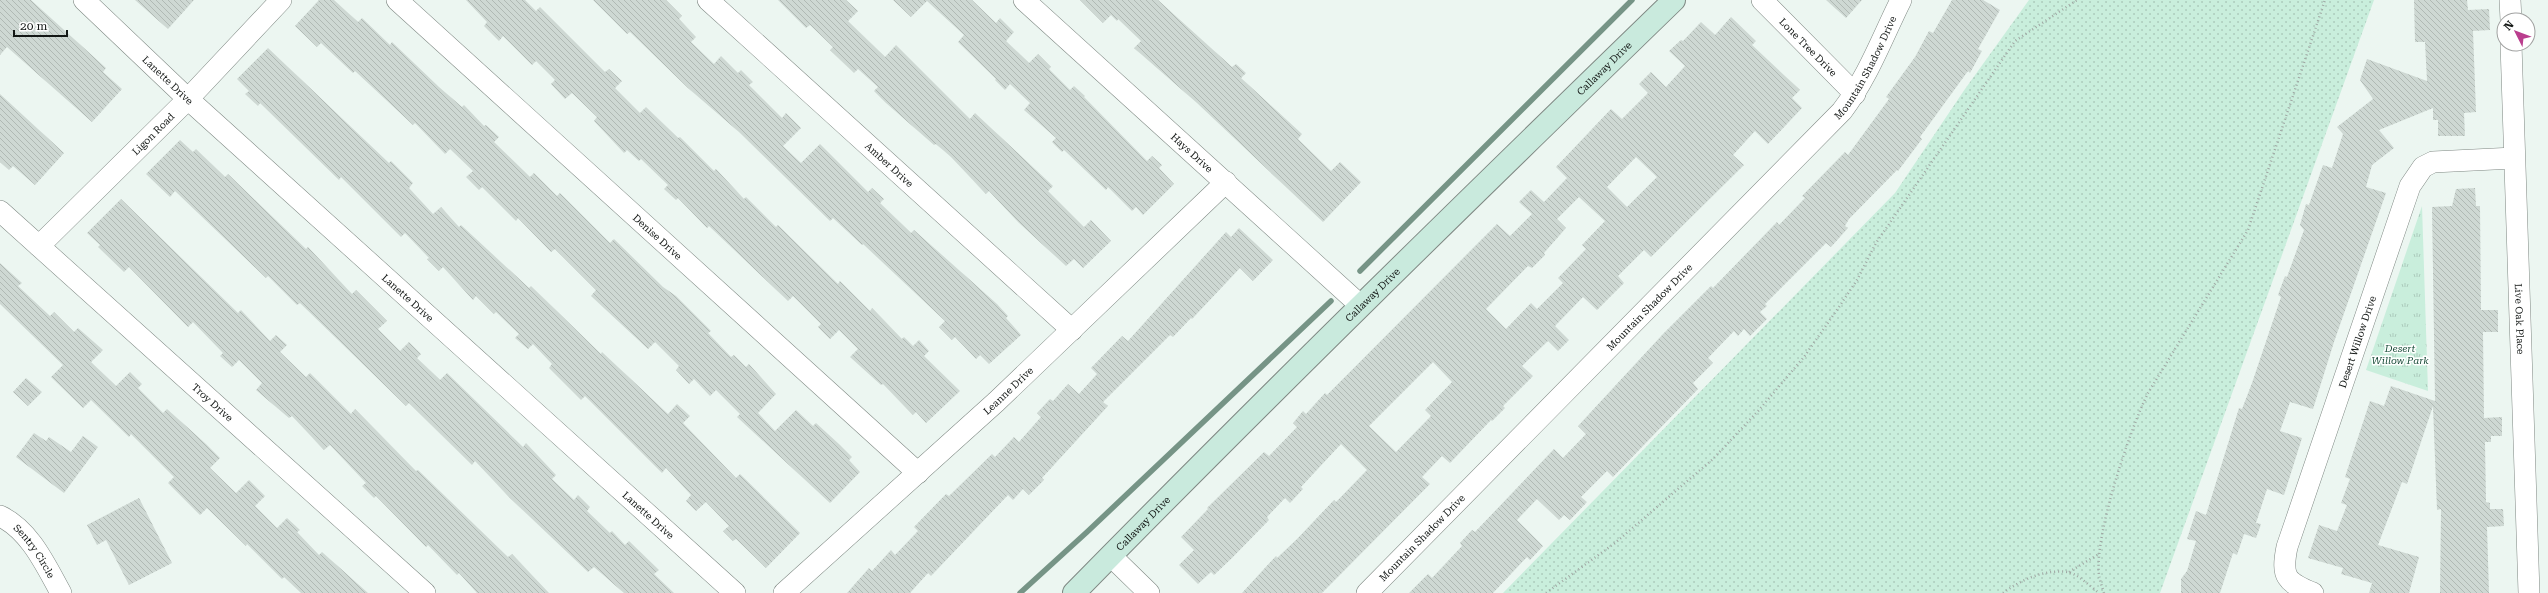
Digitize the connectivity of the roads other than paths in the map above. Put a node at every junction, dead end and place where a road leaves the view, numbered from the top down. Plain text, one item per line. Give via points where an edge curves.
1 (84, 0) edge
2 (281, 0) edge
3 (397, 0) edge
4 (708, 0) edge
5 (1024, 0) edge
6 (1674, 0) edge
7 (1762, 0) edge
8 (1901, 0) edge
9 (2510, 0) edge
10 (2511, 12) edge
11 (2511, 52) edge
12 (1855, 94) junction
13 (188, 99) junction
14 (2514, 158) junction
15 (1226, 182) junction
16 (0, 211) edge
17 (39, 246) junction
18 (1360, 305) junction
19 (1072, 330) junction
20 (918, 473) junction
21 (0, 516) edge
22 (1111, 556) junction
23 (61, 593) edge
24 (425, 593) edge
25 (735, 593) edge
26 (784, 593) edge
27 (1074, 593) edge
28 (1149, 593) edge
29 (1368, 593) edge
30 (2314, 593) edge
31 (2528, 593) edge

1 - 13 street, Lanette Drive
2 - 13 street, Ligon Road
3 - 20 street, Denise Drive
4 - 19 street, Amber Drive
5 - 15 street, Hays Drive
6 - 18 street, Callaway Drive
7 - 12 street, Lone Tree Drive
8 - 12 street, Mountain Shadow Drive
9 - 10 street
11 - 14 street, Live Oak Place
12 - 29 street, Mountain Shadow Drive via 1842,111
13 - 17 street, Ligon Road
13 - 25 street, Lanette Drive
14 - 30 street, Desert Willow Drive via 2433,162 2423,167 2410,186 2287,547 2283,566 2287,578 2296,586
14 - 31 street, Live Oak Place
15 - 18 street, Hays Drive
15 - 19 street, Leanne Drive
16 - 17 street, Troy Drive
17 - 24 street, Troy Drive
18 - 22 street, Callaway Drive
19 - 20 street, Leanne Drive
20 - 26 street, Leanne Drive
21 - 23 street, Sentry Circle via 23,534 42,558
22 - 27 street, Callaway Drive
22 - 28 street

